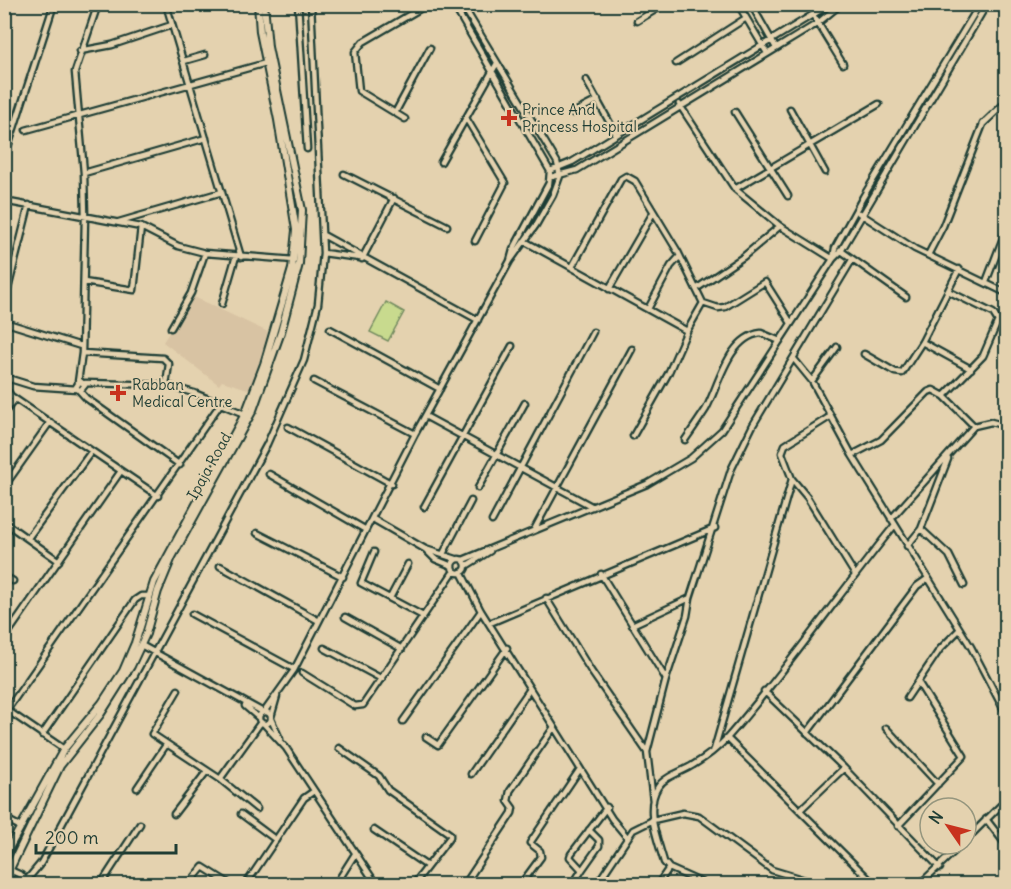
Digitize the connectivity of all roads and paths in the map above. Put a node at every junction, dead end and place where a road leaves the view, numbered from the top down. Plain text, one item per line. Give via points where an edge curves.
1 (9, 4) edge
2 (54, 4) edge
3 (98, 4) edge
4 (166, 4) edge
5 (258, 4) edge
6 (264, 4) edge
7 (298, 4) edge
8 (311, 4) edge
9 (411, 4) edge
10 (428, 4) edge
11 (453, 4) edge
12 (462, 4) edge
13 (665, 4) edge
14 (738, 4) edge
15 (751, 4) edge
16 (980, 4) edge
17 (987, 4) edge
18 (839, 5) edge
19 (820, 7) edge
20 (413, 13) junction
21 (813, 15) junction
22 (827, 17) junction
23 (746, 18) junction
24 (4, 20) edge
25 (637, 21) dead end
26 (818, 23) junction
27 (172, 26) junction
28 (772, 39) junction
29 (762, 46) junction
30 (430, 48) dead end
31 (776, 48) junction
32 (80, 51) junction
33 (767, 53) junction
34 (204, 56) dead end
35 (184, 61) junction
36 (266, 63) junction
37 (497, 63) junction
38 (675, 63) dead end
39 (843, 64) dead end
40 (491, 73) junction
41 (586, 80) dead end
42 (190, 82) junction
43 (598, 100) junction
44 (676, 100) junction
45 (277, 102) junction
46 (1006, 102) edge
47 (879, 104) dead end
48 (680, 106) junction
49 (790, 109) dead end
50 (921, 109) junction
51 (735, 112) dead end
52 (395, 113) junction
53 (573, 113) dead end
54 (78, 115) junction
55 (466, 118) junction
56 (405, 119) dead end
57 (26, 130) dead end
58 (616, 134) junction
59 (206, 138) junction
60 (810, 143) junction
61 (307, 149) dead end
62 (4, 159) edge
63 (441, 162) dead end
64 (769, 167) junction
65 (560, 169) junction
66 (550, 171) junction
67 (825, 172) dead end
68 (84, 173) junction
69 (344, 174) dead end
70 (560, 176) junction
71 (551, 177) junction
72 (735, 189) junction
73 (222, 192) junction
74 (788, 196) dead end
75 (394, 198) junction
76 (4, 201) edge
77 (29, 205) junction
78 (653, 213) junction
79 (858, 213) junction
80 (85, 217) junction
81 (116, 223) junction
82 (447, 226) dead end
83 (780, 226) junction
84 (141, 227) junction
85 (1006, 230) edge
86 (322, 236) junction
87 (519, 238) junction
88 (475, 241) dead end
89 (526, 241) junction
90 (835, 248) junction
91 (841, 251) junction
92 (205, 253) junction
93 (323, 253) junction
94 (928, 255) junction
95 (239, 256) junction
96 (680, 256) junction
97 (362, 259) junction
98 (833, 259) junction
99 (294, 260) junction
100 (852, 260) junction
101 (510, 261) junction
102 (4, 265) edge
103 (572, 267) junction
104 (13, 268) junction
105 (959, 269) junction
106 (84, 282) junction
107 (986, 282) junction
108 (609, 289) junction
109 (696, 289) junction
110 (948, 291) junction
111 (1006, 293) edge
112 (906, 297) dead end
113 (703, 303) junction
114 (222, 304) dead end
115 (4, 305) edge
116 (648, 309) junction
117 (478, 320) junction
118 (4, 322) edge
119 (791, 323) junction
120 (171, 328) dead end
121 (330, 329) dead end
122 (687, 331) junction
123 (593, 332) dead end
124 (780, 341) junction
125 (922, 342) junction
126 (81, 346) junction
127 (512, 346) dead end
128 (837, 347) dead end
129 (632, 349) dead end
130 (81, 353) junction
131 (864, 354) dead end
132 (794, 358) junction
133 (268, 365) junction
134 (971, 369) junction
135 (6, 377) edge
136 (314, 381) dead end
137 (812, 381) junction
138 (81, 385) junction
139 (166, 385) junction
140 (440, 389) junction
141 (944, 396) junction
142 (15, 399) junction
143 (221, 404) junction
144 (525, 404) dead end
145 (4, 413) edge
146 (245, 414) junction
147 (831, 416) junction
148 (425, 417) junction
149 (50, 422) junction
150 (974, 426) junction
151 (1006, 426) edge
152 (288, 427) dead end
153 (415, 434) junction
154 (633, 436) dead end
155 (461, 438) junction
156 (685, 440) dead end
157 (91, 452) junction
158 (852, 455) junction
159 (496, 456) junction
160 (949, 456) junction
161 (180, 465) junction
162 (519, 468) junction
163 (121, 471) junction
164 (269, 474) dead end
165 (792, 479) junction
166 (392, 484) junction
167 (4, 487) edge
168 (478, 488) dead end
169 (557, 488) junction
170 (158, 496) junction
171 (471, 501) dead end
172 (423, 507) dead end
173 (593, 507) junction
174 (373, 519) junction
175 (891, 519) junction
176 (492, 521) dead end
177 (4, 522) edge
178 (894, 526) junction
179 (714, 528) junction
180 (921, 529) junction
181 (366, 530) junction
182 (534, 530) junction
183 (257, 533) dead end
184 (28, 538) junction
185 (907, 546) junction
186 (425, 549) junction
187 (492, 550) junction
188 (374, 552) dead end
189 (443, 554) junction
190 (456, 559) junction
191 (463, 560) junction
192 (59, 561) junction
193 (408, 564) dead end
194 (466, 566) junction
195 (220, 567) dead end
196 (453, 569) junction
197 (462, 572) junction
198 (854, 573) junction
199 (601, 574) junction
200 (4, 576) edge
201 (343, 577) junction
202 (927, 579) junction
203 (13, 581) dead end
204 (964, 585) dead end
205 (148, 596) junction
206 (390, 598) junction
207 (546, 598) junction
208 (690, 598) junction
209 (481, 610) junction
210 (192, 614) dead end
211 (423, 616) junction
212 (345, 617) dead end
213 (319, 621) junction
214 (490, 623) junction
215 (632, 625) junction
216 (959, 630) junction
217 (4, 639) edge
218 (141, 645) junction
219 (324, 648) dead end
220 (507, 648) junction
221 (402, 649) junction
222 (155, 651) junction
223 (294, 669) junction
224 (302, 673) dead end
225 (382, 679) junction
226 (666, 679) junction
227 (918, 682) junction
228 (530, 689) junction
229 (178, 690) dead end
230 (764, 692) junction
231 (278, 694) junction
232 (907, 698) dead end
233 (241, 703) junction
234 (6, 709) edge
235 (264, 712) junction
236 (1006, 714) edge
237 (271, 718) junction
238 (261, 721) junction
239 (403, 721) dead end
240 (554, 726) junction
241 (886, 728) dead end
242 (807, 732) junction
243 (42, 735) junction
244 (426, 737) dead end
245 (727, 738) junction
246 (281, 741) junction
247 (166, 745) junction
248 (339, 748) dead end
249 (64, 749) junction
250 (714, 750) junction
251 (647, 753) junction
252 (844, 768) junction
253 (580, 769) junction
254 (207, 771) junction
255 (471, 774) dead end
256 (220, 779) junction
257 (938, 784) junction
258 (137, 788) dead end
259 (314, 791) junction
260 (1006, 800) edge
261 (653, 801) junction
262 (607, 807) junction
263 (257, 809) dead end
264 (801, 810) junction
265 (174, 814) dead end
266 (241, 814) dead end
267 (4, 818) edge
268 (986, 819) junction
269 (653, 820) junction
270 (140, 824) dead end
271 (898, 826) junction
272 (21, 827) junction
273 (978, 827) edge
274 (375, 830) dead end
275 (589, 830) junction
276 (627, 837) junction
277 (276, 840) junction
278 (1006, 845) edge
279 (355, 854) junction
280 (951, 856) edge
281 (4, 857) edge
282 (427, 866) junction
283 (8, 868) edge
284 (669, 868) junction
285 (940, 868) junction
286 (582, 870) junction
287 (5, 879) edge
288 (27, 883) edge
289 (375, 884) edge
290 (9, 885) edge
291 (101, 885) edge
292 (189, 885) edge
293 (230, 885) edge
294 (246, 885) edge
295 (336, 885) edge
296 (414, 885) edge
297 (465, 885) edge
298 (521, 885) edge
299 (573, 885) edge
300 (597, 885) edge
301 (658, 885) edge
302 (705, 885) edge
303 (818, 885) edge
304 (874, 885) edge
305 (920, 885) edge

1 - 24 street
2 - 62 street
3 - 32 street
4 - 27 street
5 - 36 main road, Ipaja Road
6 - 45 main road, Ipaja Road
7 - 61 street
8 - 86 street
9 - 20 street
10 - 20 street
11 - 40 street
12 - 37 street
13 - 25 street
14 - 23 street
15 - 28 street
16 - 50 street
17 - 50 street
18 - 19 street
18 - 22 street
19 - 21 street
19 - 22 street
20 - 52 street via 363,42 355,52 359,91
21 - 26 street
21 - 28 street
22 - 26 street
23 - 29 street
23 - 38 street
26 - 31 street
26 - 39 street
27 - 32 street
27 - 35 street
28 - 29 street
28 - 31 street
29 - 33 street
29 - 44 street
30 - 52 street
31 - 33 street
32 - 54 street via 75,72
33 - 48 street
34 - 35 street
35 - 42 street
36 - 42 street
36 - 45 main road, Ipaja Road
37 - 40 street
37 - 65 street
40 - 55 street
40 - 66 street
41 - 43 street
42 - 54 street
42 - 59 street
43 - 53 street
43 - 58 street
44 - 48 street
44 - 58 street
45 - 99 main road, Ipaja Road via 296,216
45 - 133 main road, Ipaja Road via 301,200 303,228 299,264
46 - 94 street via 984,124
47 - 60 street
48 - 70 street via 577,170
48 - 72 street
49 - 60 street
50 - 79 street
51 - 64 street
52 - 56 street
54 - 57 street
54 - 68 street
55 - 63 street
55 - 88 street via 505,183
58 - 65 street
59 - 68 street
59 - 73 street
60 - 64 street
60 - 67 street
64 - 72 street
64 - 74 street
65 - 66 street
65 - 70 street
66 - 71 street
68 - 80 street
69 - 75 street
70 - 71 street
70 - 89 street
71 - 87 street
72 - 83 street
73 - 81 street
73 - 95 street
75 - 82 street
75 - 97 street
76 - 77 street
77 - 80 street
77 - 104 street
78 - 96 street
78 - 103 street via 635,181 626,176 621,179
78 - 108 street
79 - 90 street
79 - 91 street
79 - 94 street
80 - 81 street
80 - 106 street
81 - 84 street
83 - 98 street
83 - 109 street
84 - 92 street via 178,246
84 - 106 street via 134,290
85 - 107 street
86 - 93 street
86 - 97 street
87 - 89 street
87 - 101 street
89 - 101 street
89 - 103 street
90 - 91 street
90 - 98 street
91 - 98 street
91 - 100 street
92 - 95 street
92 - 120 street via 191,292
93 - 97 street
93 - 222 street via 315,315 304,360 289,397
94 - 105 street
95 - 99 street
95 - 114 street
96 - 109 street
96 - 116 street
97 - 117 street
98 - 119 street
99 - 133 main road, Ipaja Road
100 - 112 street
100 - 132 street
101 - 117 street
102 - 104 street
103 - 108 street
104 - 115 street
105 - 107 street
105 - 110 street
106 - 126 street
107 - 111 street
108 - 116 street
109 - 113 street
110 - 125 street
110 - 134 street via 993,313 998,321 983,356
113 - 119 street via 725,307 765,282
113 - 122 street
116 - 122 street
117 - 140 street
118 - 126 street
119 - 124 street
121 - 140 street
122 - 154 street
123 - 162 street
124 - 156 street via 761,333 745,339 729,358 705,410
124 - 173 street via 722,429 691,458 647,484
125 - 131 street via 902,373
125 - 134 street
126 - 130 street
127 - 155 street
128 - 137 street
129 - 169 street
130 - 138 street
130 - 139 street via 163,358 169,364
132 - 137 street
132 - 179 street via 731,470
133 - 146 main road, Ipaja Road
133 - 218 main road, Ipaja Road via 253,410 172,557
134 - 141 street
135 - 138 street via 33,386
135 - 142 street via 7,390
136 - 153 street
137 - 147 street
138 - 139 street
138 - 161 street via 86,398
139 - 143 street
140 - 148 street
141 - 150 street
141 - 158 street via 937,391 928,392 881,440
142 - 145 street
142 - 149 street
143 - 146 street
143 - 161 street
144 - 159 street
146 - 205 main road, Ipaja Road
147 - 158 street
147 - 165 street via 782,448
148 - 153 street
148 - 155 street
149 - 157 street
149 - 167 street
150 - 151 street via 991,422
150 - 160 street
152 - 166 street
153 - 166 street
155 - 159 street
155 - 172 street
157 - 163 street
157 - 184 street
158 - 175 street
159 - 162 street
159 - 168 street
160 - 175 street
160 - 180 street
161 - 170 street
162 - 169 street
162 - 176 street
163 - 170 street
163 - 192 street
164 - 181 street
165 - 198 street
165 - 250 street
166 - 174 street
169 - 173 street
169 - 182 street
170 - 234 street
171 - 189 street
173 - 182 street
174 - 181 street
174 - 186 street
175 - 178 street
177 - 184 street
178 - 185 street
178 - 198 street
179 - 199 street
179 - 208 street
180 - 185 street
180 - 204 street via 949,555
181 - 201 street
182 - 187 street
183 - 201 street
184 - 192 street
185 - 202 street
186 - 189 street
186 - 196 street
187 - 191 street
187 - 194 street
188 - 206 street via 360,581
189 - 190 street
190 - 191 street
190 - 196 street
191 - 194 street
192 - 217 street
193 - 206 street
194 - 197 street
195 - 213 street
196 - 197 street
196 - 211 street
197 - 209 street
198 - 230 street
199 - 207 street
199 - 215 street
200 - 203 street
201 - 213 street
202 - 216 street
202 - 242 street via 917,586
205 - 243 street via 135,600
205 - 249 main road, Ipaja Road via 123,671
206 - 211 street
207 - 214 street
207 - 251 street
208 - 215 street
208 - 226 street
209 - 214 street
209 - 239 street
210 - 223 street
211 - 221 street
212 - 221 street
213 - 223 street
214 - 220 street
215 - 226 street
216 - 227 street via 940,649
216 - 236 street
218 - 222 street
218 - 283 main road, Ipaja Road via 113,697 60,766
219 - 225 street
220 - 228 street
220 - 244 street via 438,745
221 - 225 street
222 - 233 street
222 - 288 street
223 - 231 street
224 - 225 street via 359,707
226 - 251 street
227 - 232 street
227 - 257 street via 964,753 964,758
228 - 240 street
228 - 255 street
229 - 247 street via 152,731
230 - 242 street
230 - 245 street
231 - 235 street
231 - 237 street
233 - 235 street
233 - 238 street
234 - 243 street
235 - 237 street
235 - 238 street
237 - 238 street
237 - 246 street
238 - 246 street
238 - 256 street
240 - 253 street
240 - 297 street via 510,791 512,813
241 - 257 street
242 - 252 street
243 - 249 street
245 - 250 street
245 - 264 street
246 - 259 street
247 - 254 street
247 - 258 street
248 - 282 street via 379,776 388,790 450,834
249 - 272 main road, Ipaja Road
250 - 261 street via 668,778 658,787
251 - 261 street
252 - 264 street
252 - 271 street
253 - 262 street
253 - 298 street via 530,843 541,857
254 - 256 street
254 - 265 street
256 - 263 street
257 - 271 street
259 - 277 street via 304,798
259 - 279 street
260 - 268 street
261 - 269 street
262 - 275 street
262 - 276 street
264 - 304 street
266 - 277 street
267 - 272 street
268 - 273 street
268 - 278 street
269 - 276 street
269 - 284 street
269 - 303 street via 683,813 699,816 772,870
270 - 291 street
271 - 285 street
272 - 281 main road, Ipaja Road
274 - 282 street
275 - 286 street via 599,840 599,846
275 - 286 street via 570,857
276 - 300 street
277 - 294 street
279 - 289 street
279 - 295 street
280 - 285 street
282 - 296 street
283 - 287 main road, Ipaja Road via 10,876
283 - 288 street
284 - 301 street
284 - 302 street
285 - 305 street
286 - 299 street
287 - 290 street
292 - 293 street via 203,867

